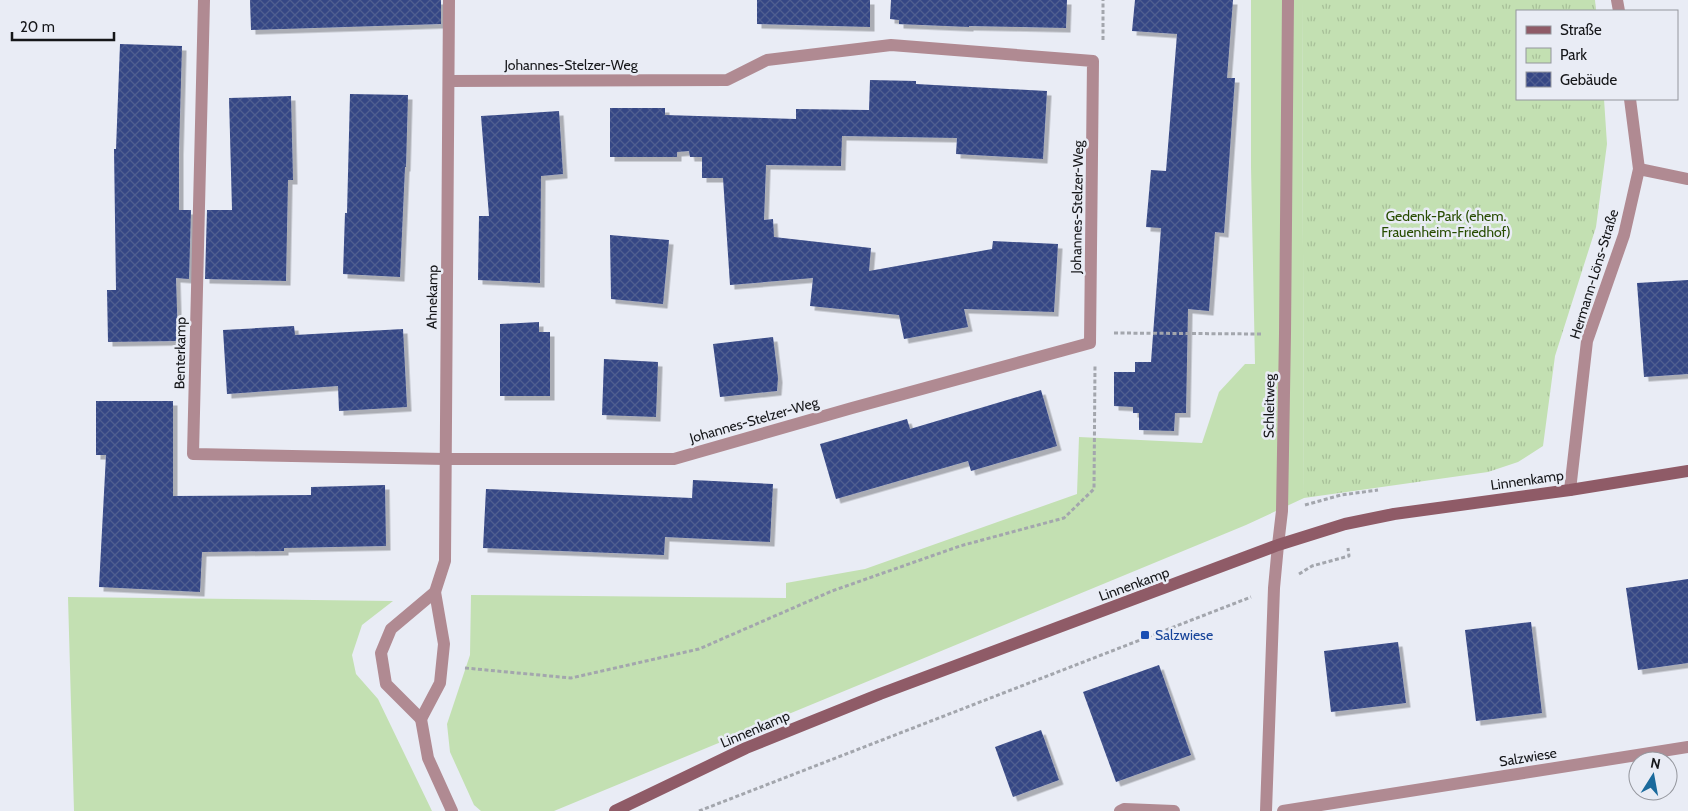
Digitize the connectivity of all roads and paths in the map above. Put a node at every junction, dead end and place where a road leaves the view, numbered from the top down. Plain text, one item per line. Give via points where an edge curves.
1 (204, 0) edge
2 (449, 0) edge
3 (1103, 0) edge
4 (1288, 0) edge
5 (1093, 60) junction
6 (449, 81) junction
7 (1630, 100) edge
8 (1639, 169) junction
9 (1688, 179) edge
10 (1285, 334) junction
11 (1090, 338) junction
12 (445, 459) junction
13 (1688, 471) edge
14 (1570, 490) junction
15 (1278, 545) junction
16 (1274, 588) junction
17 (435, 592) junction
18 (442, 664) junction
19 (421, 719) junction
20 (1688, 747) edge
21 (452, 811) edge
22 (615, 811) edge
23 (699, 811) edge
24 (1120, 811) edge
25 (1174, 811) edge
26 (1266, 811) edge
27 (1283, 811) edge

1 - 12 street, Benterkamp via 193,454
2 - 6 street, Ahnekamp
3 - 5 path via 1102,43
4 - 10 street, Schleitweg
5 - 6 street, Johannes-Stelzer-Weg via 890,46 767,60 726,80
5 - 11 street, Johannes-Stelzer-Weg
6 - 12 street, Ahnekamp
7 - 8 street, Hermann-Löns-Straße
8 - 9 street
8 - 14 street, Hermann-Löns-Straße via 1624,235 1587,341
10 - 11 path
10 - 15 street, Schleitweg via 1282,511
11 - 12 street, Johannes-Stelzer-Weg via 674,459
11 - 18 path via 1095,359 1094,489 1064,518 960,546 832,590 699,649 571,678
12 - 17 street, Ahnekamp via 445,561
13 - 14 main road, Linnenkamp
14 - 15 main road, Linnenkamp via 1394,514 1345,524
15 - 16 street, Schleitweg
15 - 22 main road, Linnenkamp via 880,694 746,748
16 - 23 path
16 - 26 street, Schleitweg
17 - 18 street, Ahnekamp via 444,644
17 - 19 street via 391,630 381,653 386,684
18 - 19 street, Ahnekamp via 440,683
19 - 21 street via 428,758
20 - 27 street, Salzwiese
24 - 25 street

